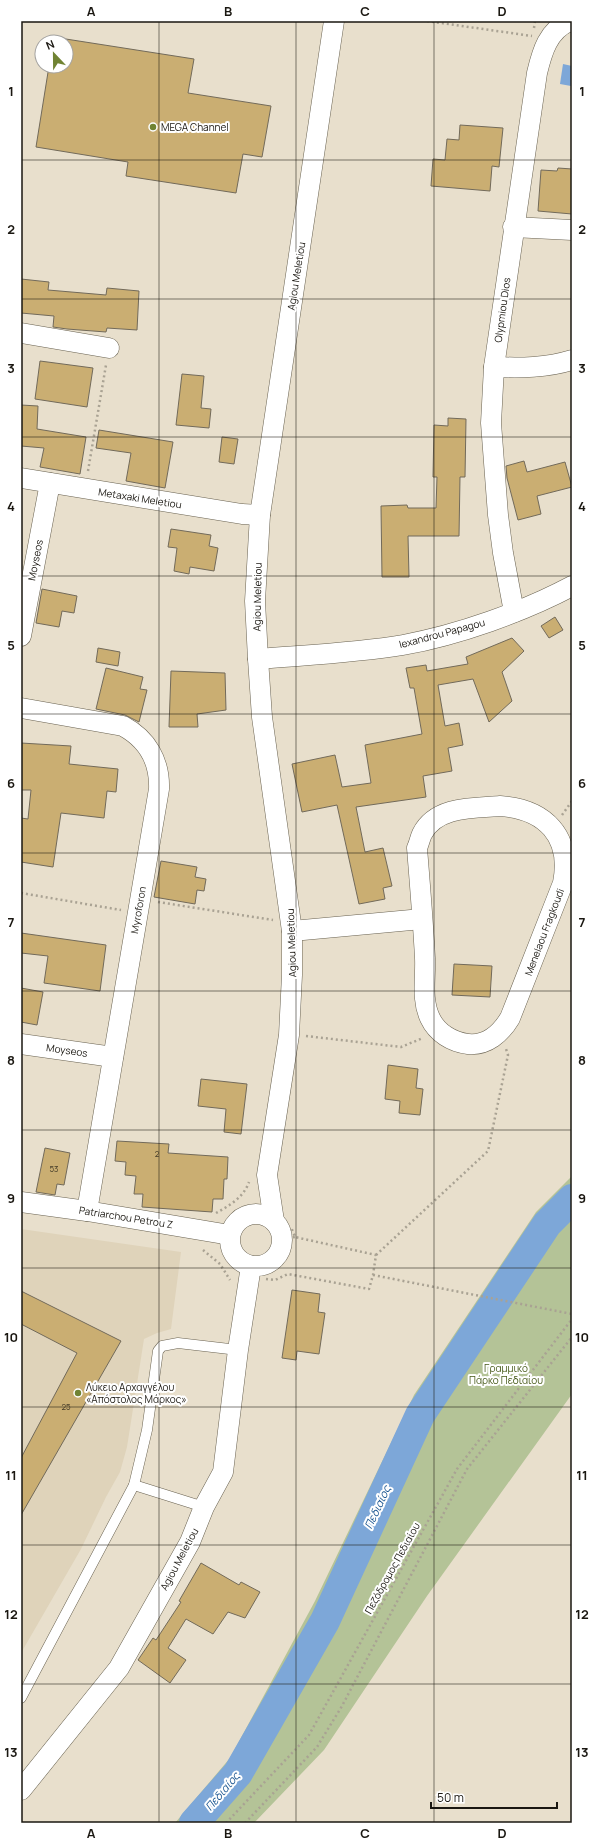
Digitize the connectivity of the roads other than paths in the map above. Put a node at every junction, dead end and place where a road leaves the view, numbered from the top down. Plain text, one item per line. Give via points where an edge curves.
1 (334, 21) edge
2 (570, 21) edge
3 (513, 227) junction
4 (572, 230) edge
5 (21, 333) edge
6 (109, 348) road end
7 (572, 360) edge
8 (494, 367) junction
9 (21, 478) edge
10 (50, 484) junction
11 (260, 515) junction
12 (572, 586) edge
13 (514, 612) junction
14 (21, 636) edge
15 (258, 659) junction
16 (21, 708) edge
17 (422, 919) junction
18 (292, 924) junction
19 (21, 1044) edge
20 (113, 1057) junction
21 (267, 1175) junction
22 (21, 1202) edge
23 (87, 1211) junction
24 (272, 1214) junction
25 (245, 1217) junction
26 (230, 1235) junction
27 (244, 1275) junction
28 (238, 1350) junction
29 (134, 1485) junction
30 (204, 1507) junction
31 (21, 1698) edge
32 (23, 1782) edge

1 - 11 street, Agiou Meletiou
2 - 3 street, Olypmiou Dios via 548,38 541,55
3 - 4 street
3 - 8 street, Olypmiou Dios
5 - 6 street
7 - 8 street via 530,368
8 - 13 street, Olypmiou Dios via 491,423 493,467 503,553
9 - 10 street, Metaxaki Meletiou
10 - 11 street, Metaxaki Meletiou
10 - 14 street, Moyseos
11 - 15 street, Agiou Meletiou via 256,601
12 - 13 street, lexandrou Papagou
13 - 15 street, lexandrou Papagou via 403,645
15 - 18 street, Agiou Meletiou via 262,717
16 - 20 street, Myroforon via 123,726 135,732 152,752 159,778
17 - 17 street, Menelaou Fragkoudi via 426,959 426,1007 432,1023 453,1040 471,1044 484,1042 502,1031 510,1018 563,883 564,857 552,828 532,812 517,807 500,806 442,815 429,824 417,848
17 - 18 street
18 - 21 street, Agiou Meletiou via 289,1035
19 - 20 street, Moyseos
20 - 23 street, Myroforon
21 - 24 street, Agiou Meletiou
21 - 25 street, Agiou Meletiou
22 - 23 street, Patriarchou Petrou Z
23 - 26 street, Patriarchou Petrou Z
24 - 25 street
24 - 27 street, Agiou Meletiou via 289,1238 271,1262 258,1266
25 - 26 street, Agiou Meletiou via 236,1224
26 - 27 street via 230,1245 234,1255 242,1262
27 - 28 street, Agiou Meletiou
28 - 29 lane via 178,1343 162,1346 158,1351 147,1430
28 - 30 street, Agiou Meletiou via 223,1472
29 - 30 lane
29 - 31 lane
30 - 32 street, Agiou Meletiou via 190,1542 119,1668

